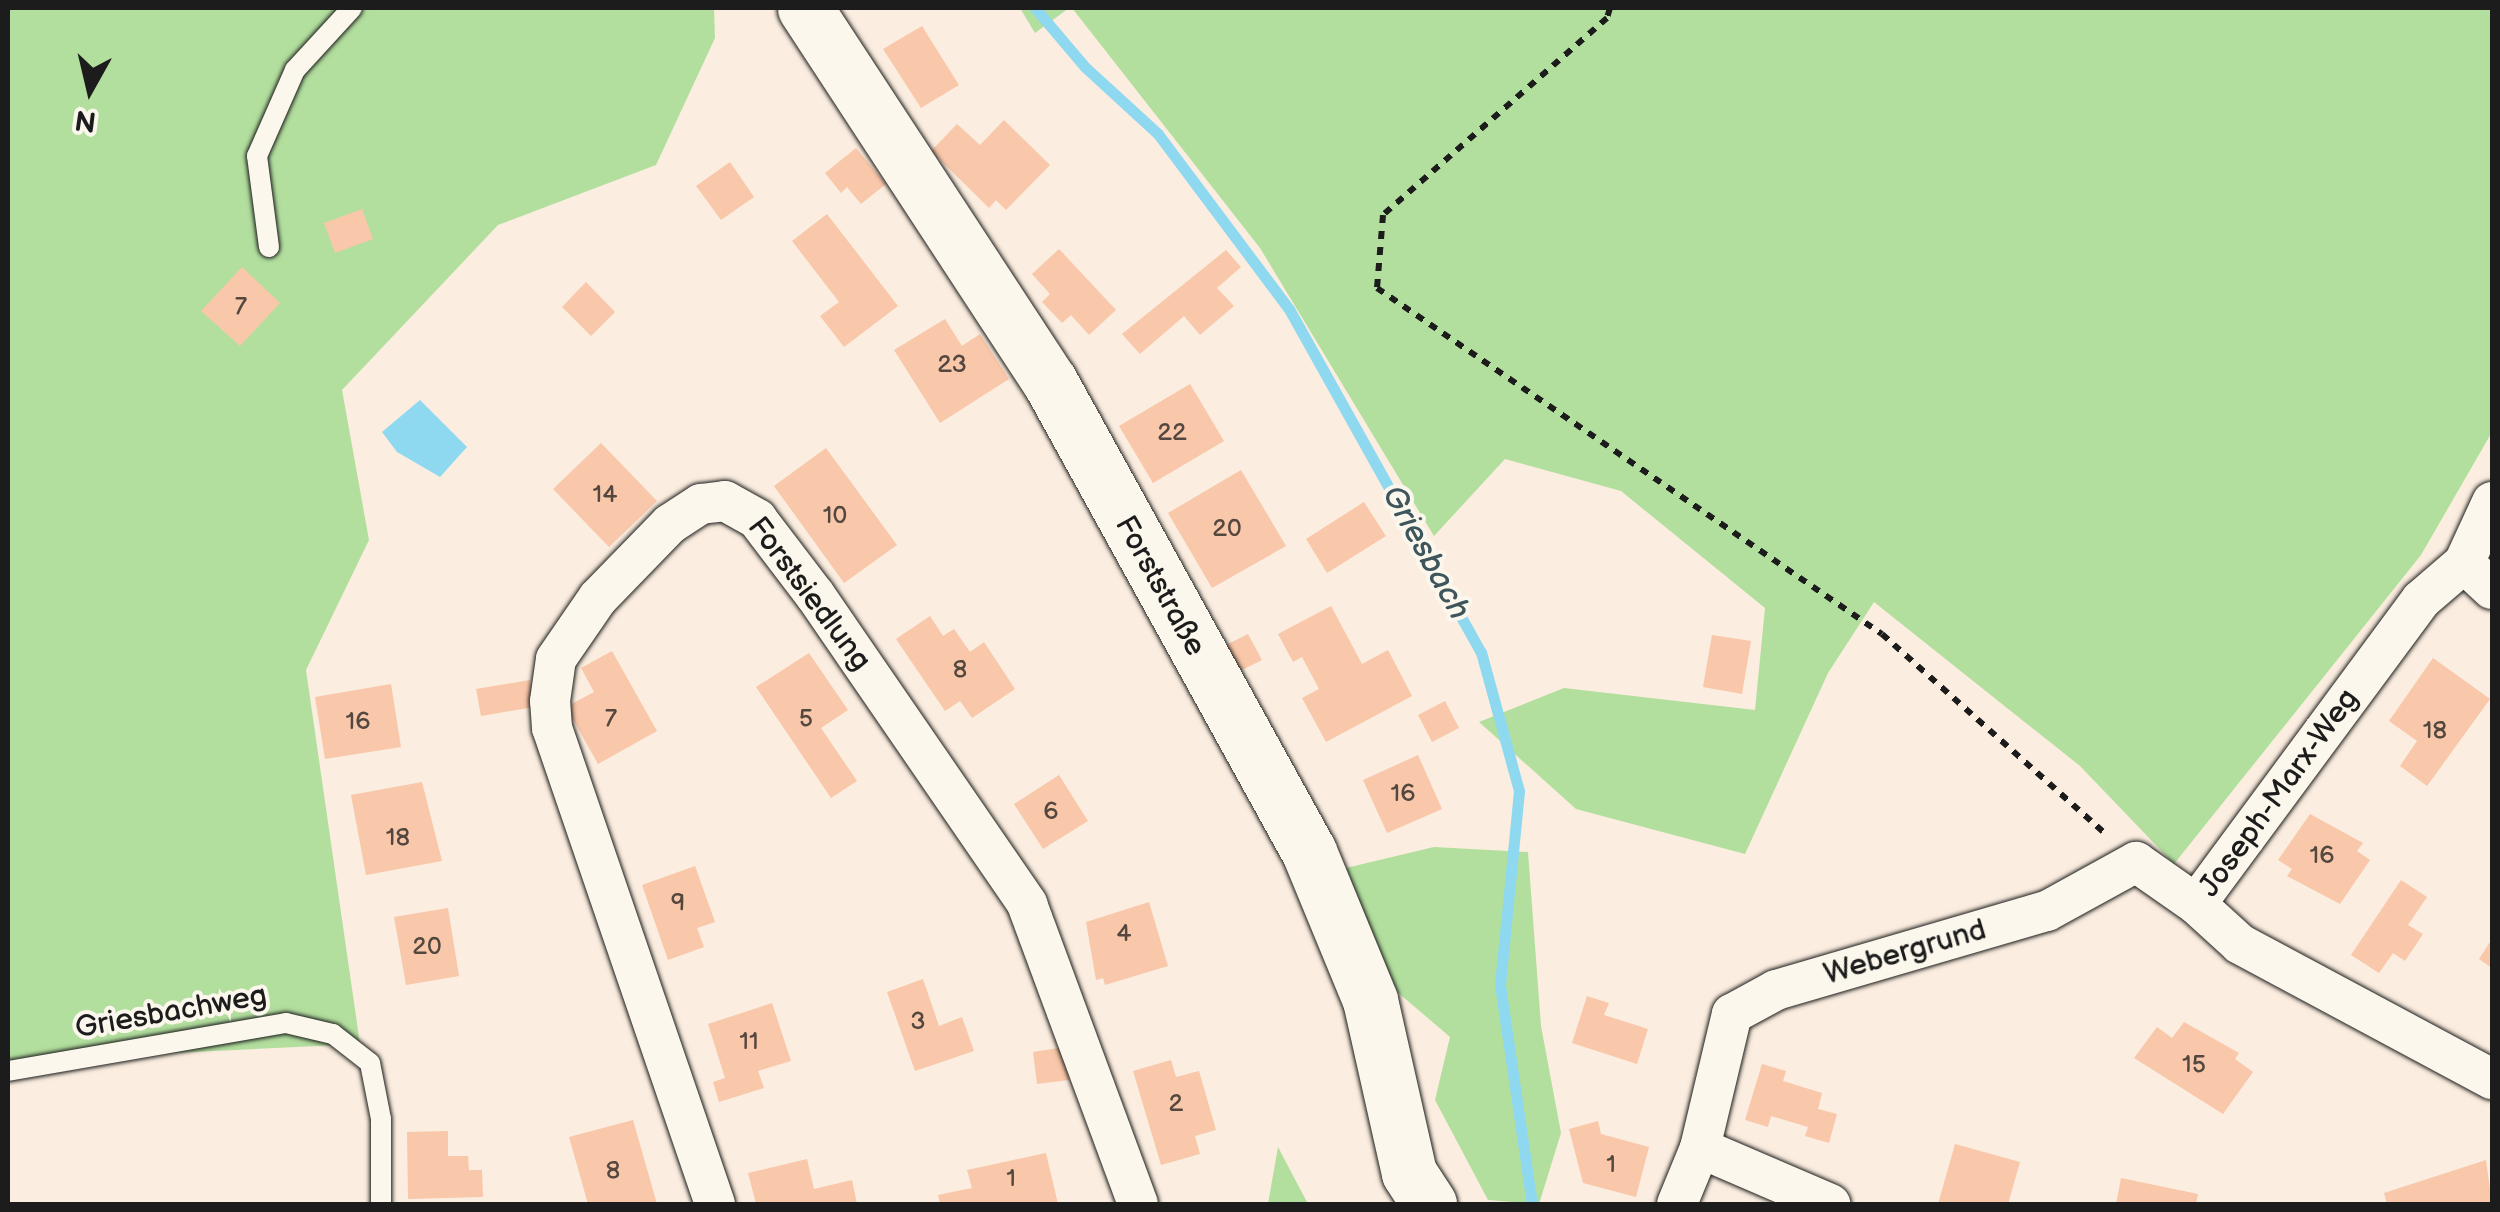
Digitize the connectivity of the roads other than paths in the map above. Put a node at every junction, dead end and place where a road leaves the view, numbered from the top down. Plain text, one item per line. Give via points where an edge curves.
1 (352, 8) edge
2 (805, 8) edge
3 (269, 247) dead end
4 (2492, 502) edge
5 (2478, 576) edge
6 (2196, 904) junction
7 (8, 1070) edge
8 (2492, 1079) edge
9 (1700, 1148) junction
10 (381, 1204) edge
11 (715, 1204) edge
12 (1138, 1204) edge
13 (1429, 1204) edge
14 (1677, 1204) edge
15 (1830, 1204) edge

1 - 3 lane via 295,70 257,156
2 - 13 street, Forststraße via 1050,382 1309,852 1370,1000 1409,1173
4 - 5 street, Joseph-Marx-Weg
5 - 6 street, Joseph-Marx-Weg via 2421,600
6 - 8 street, Joseph-Marx-Weg via 2240,944
6 - 9 street, Webergrund via 2136,862 2046,911 1776,990 1732,1014
7 - 10 lane, Griesbachweg via 286,1023 333,1034 370,1063 381,1119
9 - 14 street, Webergrund
9 - 15 street
11 - 12 street, Forstsiedlung via 552,728 550,701 556,658 598,598 670,524 701,504 724,501 757,519 815,595 1027,904

